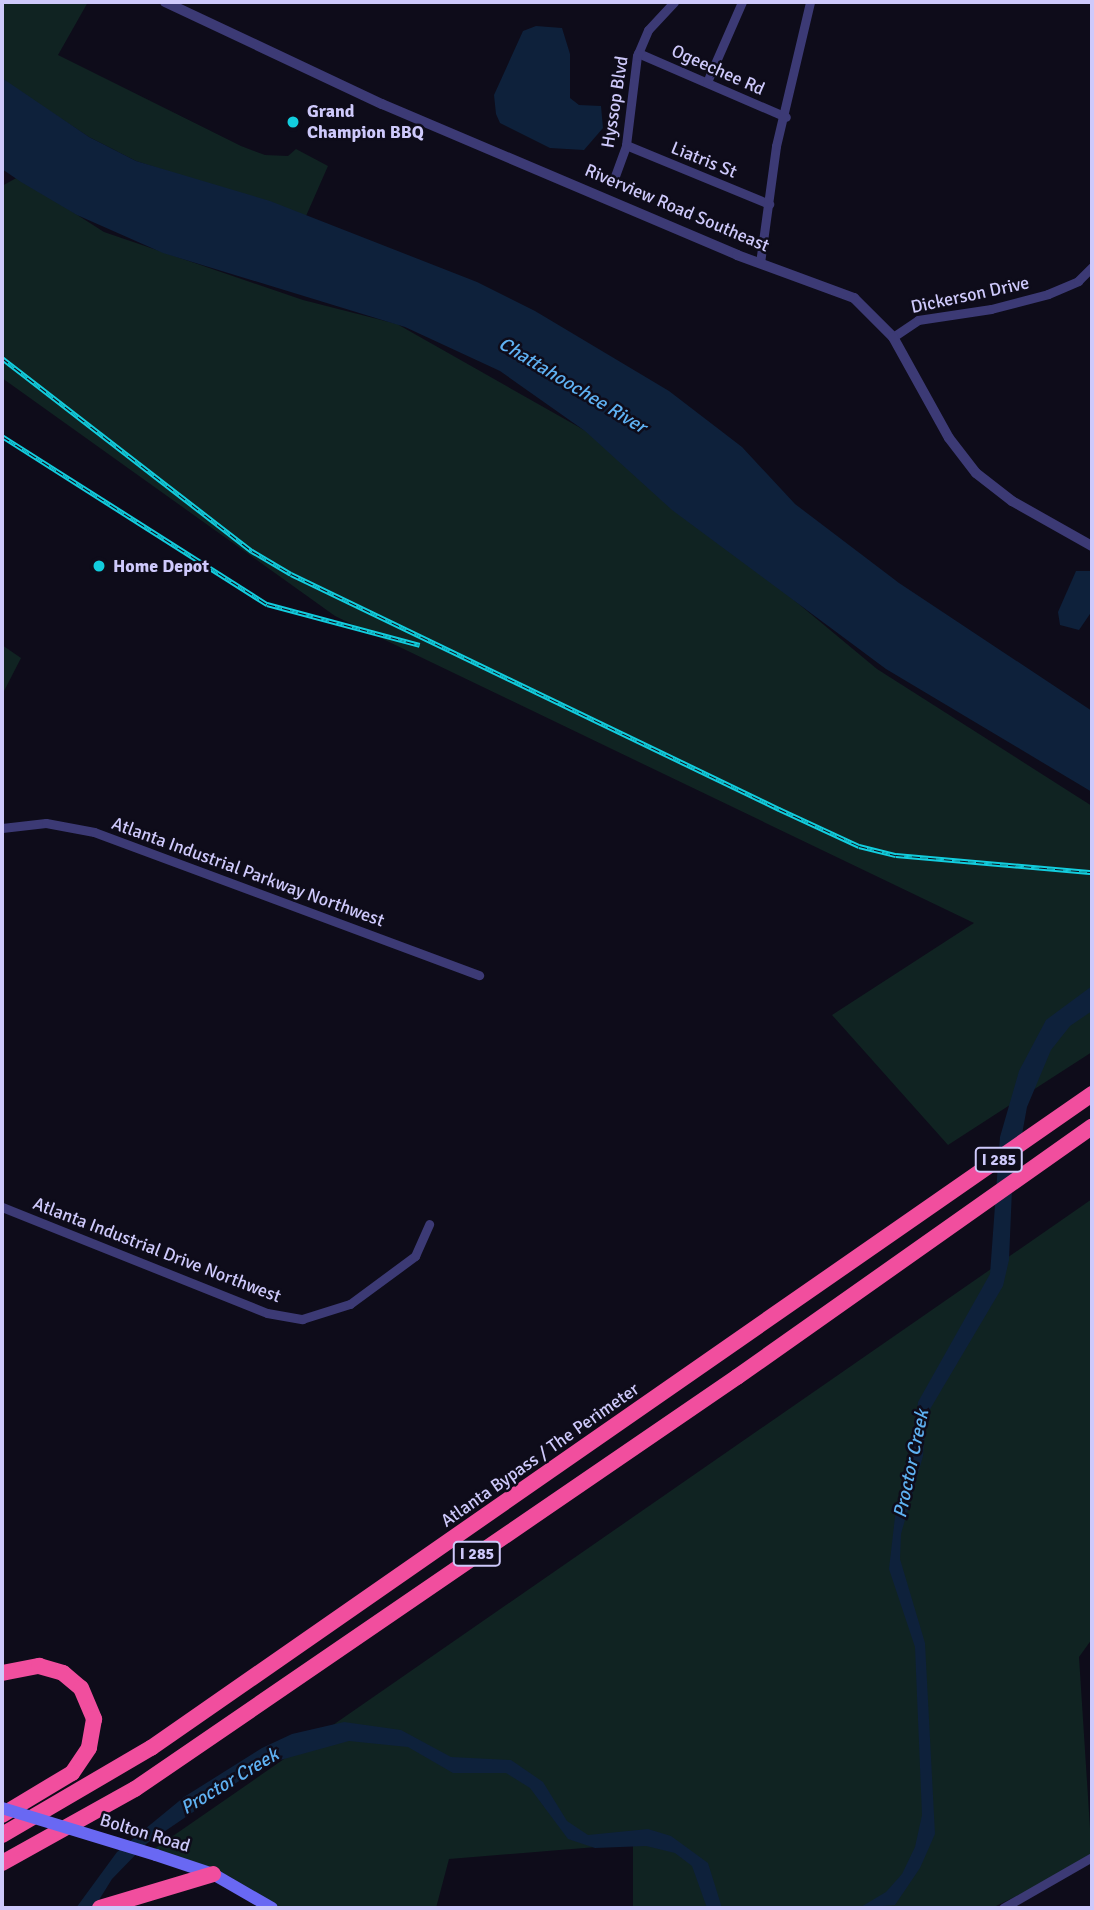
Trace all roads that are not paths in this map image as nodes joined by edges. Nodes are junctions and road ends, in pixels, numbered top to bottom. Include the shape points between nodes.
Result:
1 (165, 2) edge
2 (674, 2) edge
3 (742, 2) edge
4 (810, 2) edge
5 (638, 53) junction
6 (707, 82) junction
7 (786, 117) junction
8 (626, 145) junction
9 (615, 176) dead end
10 (769, 204) junction
11 (760, 263) junction
12 (1092, 267) edge
13 (893, 337) junction
14 (1092, 546) edge
15 (2, 828) edge
16 (479, 975) dead end
17 (1092, 1094) edge
18 (1092, 1126) edge
19 (2, 1207) edge
20 (429, 1224) dead end
21 (2, 1673) edge
22 (2, 1808) edge
23 (2, 1815) edge
24 (2, 1835) edge
25 (1092, 1857) edge
26 (2, 1863) edge
27 (213, 1874) junction
28 (100, 1908) edge
29 (272, 1908) edge
30 (1003, 1908) edge

1 - 11 street, Riverview Road Southeast via 382,104
2 - 5 street, Hyssop Blvd via 648,30
3 - 6 street
4 - 7 street
5 - 6 street, Ogeechee Rd
5 - 8 street, Hyssop Blvd
6 - 7 street, Ogeechee Rd
7 - 10 street via 776,146
8 - 9 street, Hyssop Blvd
8 - 10 street, Liatris St
10 - 11 street
11 - 13 street, Riverview Road Southeast via 854,298
12 - 13 street, Dickerson Drive via 1078,281 1048,294 991,309 918,320
13 - 14 street, Riverview Road Southeast via 949,438 976,473 1012,501
15 - 16 street, Atlanta Industrial Parkway Northwest via 46,823 94,832
17 - 24 highway, Atlanta Bypass / The Perimeter / I 285 via 139,1756
18 - 26 highway, I 285 via 737,1377 145,1783
19 - 20 street, Atlanta Industrial Drive Northwest via 267,1312 302,1319 349,1304 409,1261 425,1241
21 - 23 highway via 40,1667 63,1673 85,1693 94,1719 89,1748 72,1773
22 - 27 main road, Bolton Road, bridge
25 - 30 street
27 - 28 highway
27 - 29 main road, Bolton Road

